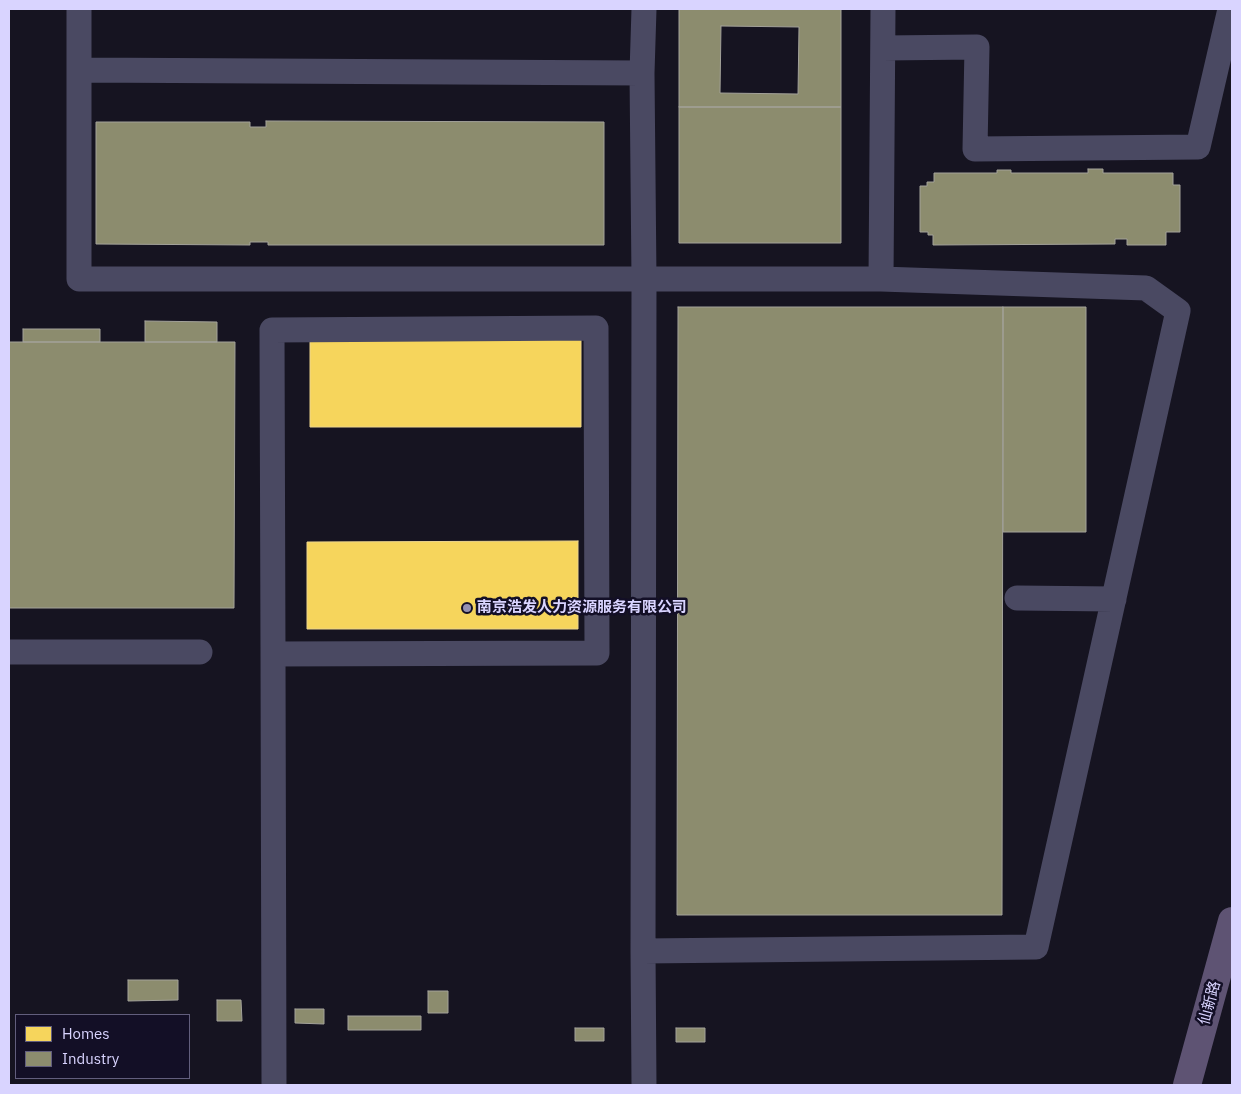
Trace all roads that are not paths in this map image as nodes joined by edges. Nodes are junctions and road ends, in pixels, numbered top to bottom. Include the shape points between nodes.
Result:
1 (79, 9) edge
2 (644, 9) edge
3 (883, 9) edge
4 (1230, 9) edge
5 (883, 48) junction
6 (79, 70) junction
7 (642, 73) junction
8 (644, 279) junction
9 (881, 279) junction
10 (1017, 598) dead end
11 (1114, 599) junction
12 (9, 652) edge
13 (200, 652) dead end
14 (273, 654) junction
15 (1232, 921) edge
16 (642, 951) junction
17 (1232, 978) edge
18 (274, 1085) edge
19 (644, 1085) edge
20 (1187, 1085) edge
21 (1203, 1085) edge

1 - 6 lane
2 - 7 lane
3 - 5 lane
4 - 5 lane via 1198,147 975,149 977,47
5 - 9 lane
6 - 7 lane
6 - 8 lane via 79,279
7 - 8 lane
8 - 9 lane
8 - 16 lane
9 - 11 lane via 1146,288 1178,311
10 - 11 lane
11 - 16 lane via 1036,947
12 - 13 lane
14 - 14 lane via 272,330 596,328 597,653
14 - 18 lane
15 - 20 main road, 仙新路
16 - 19 lane
17 - 21 main road

